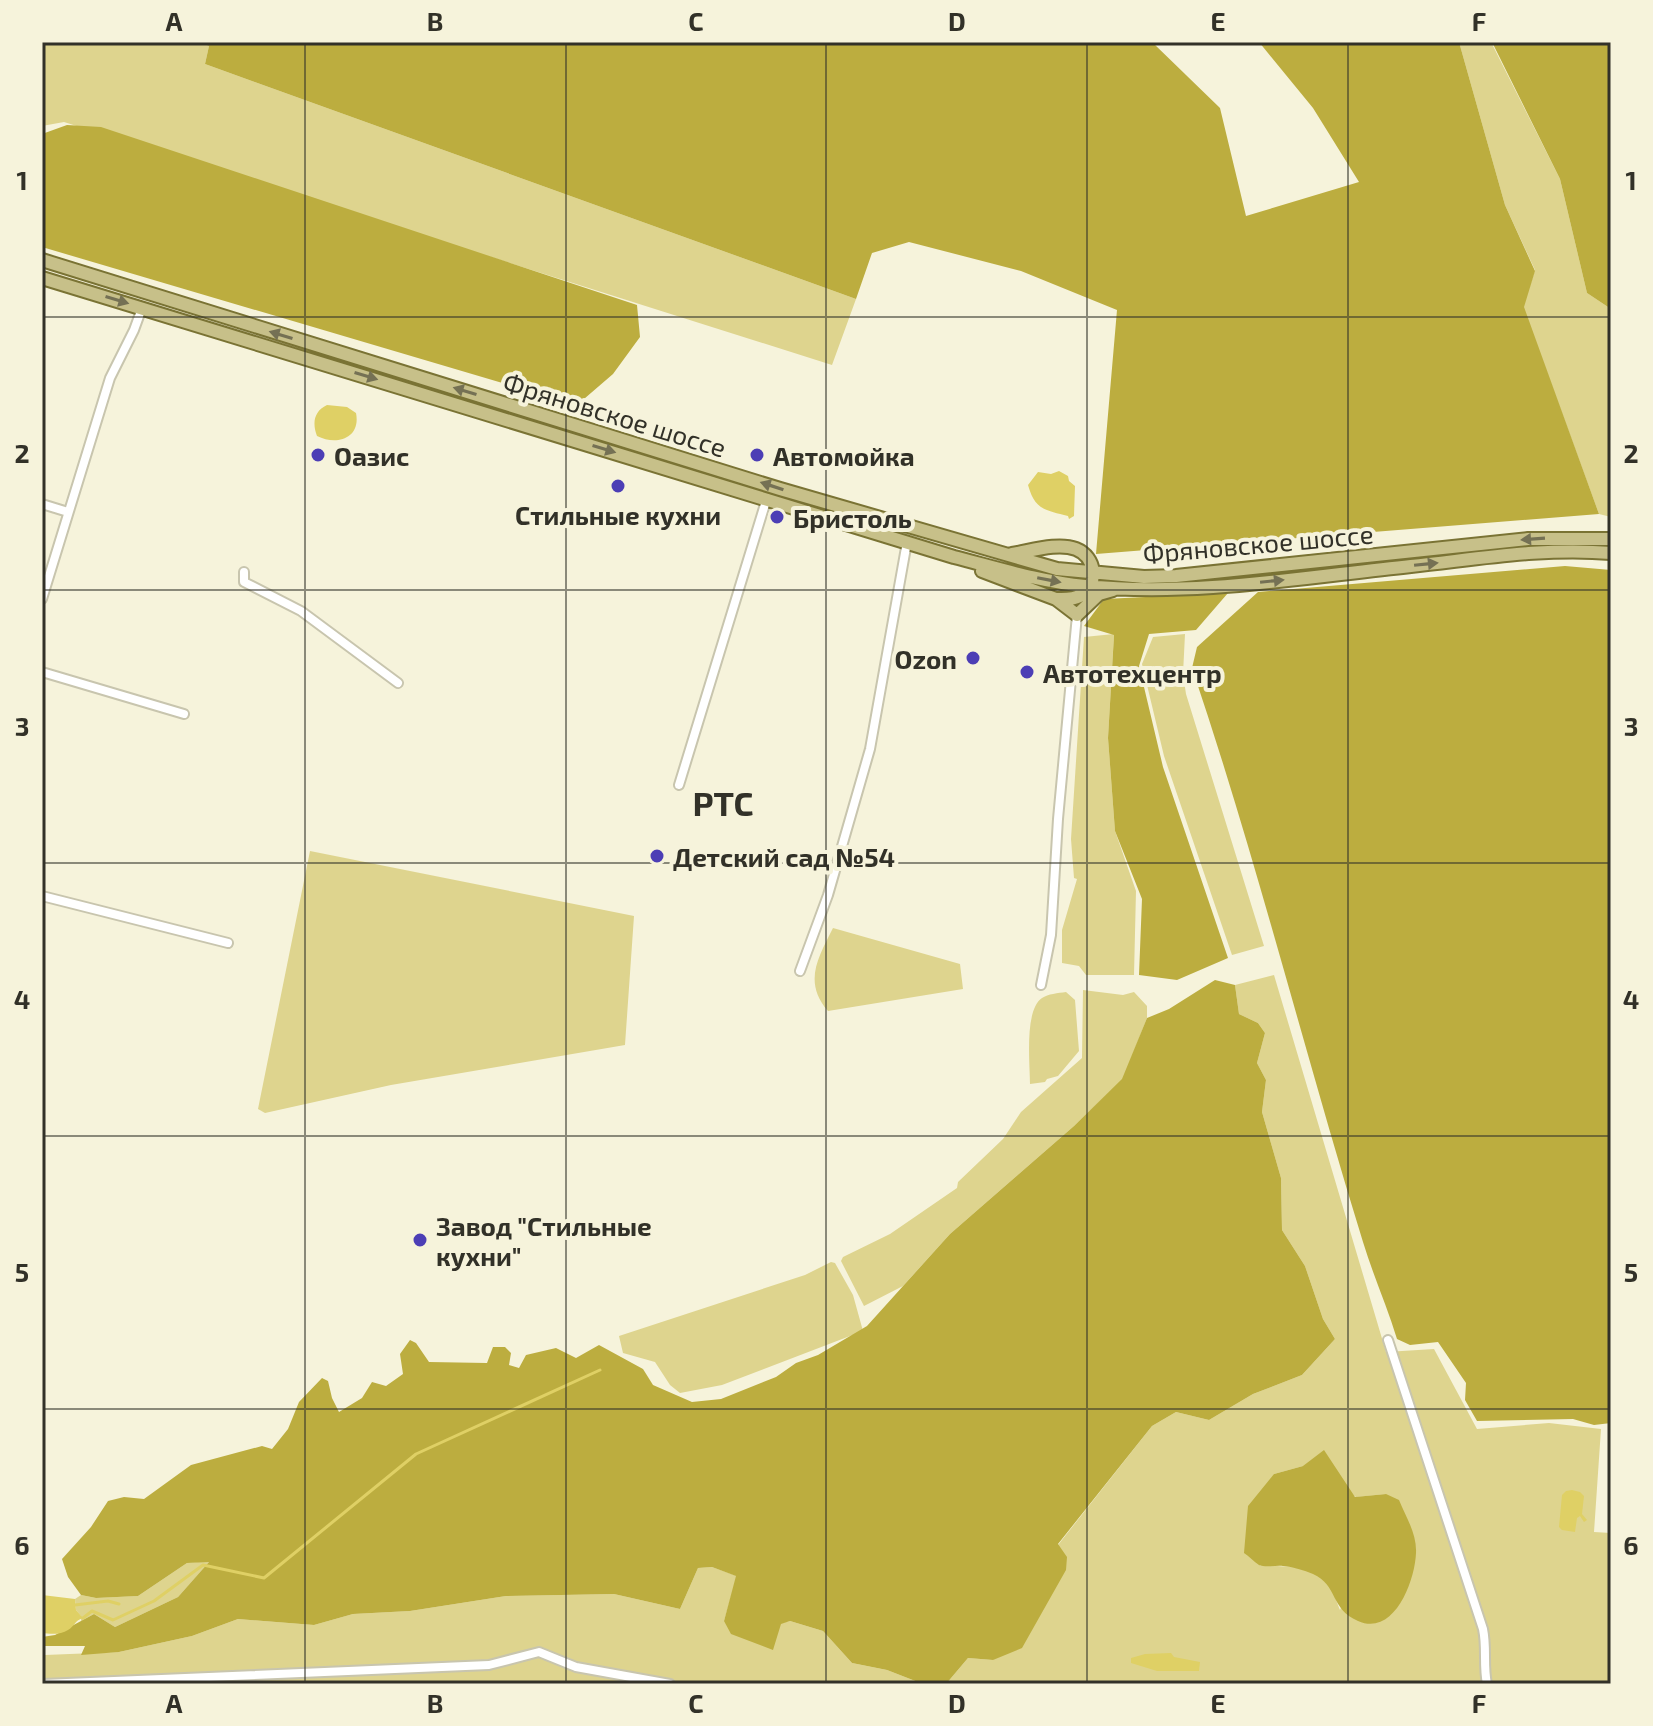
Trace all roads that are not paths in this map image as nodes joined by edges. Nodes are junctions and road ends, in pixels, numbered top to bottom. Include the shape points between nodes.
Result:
1 (42, 260) edge
2 (42, 278) edge
3 (142, 308) junction
4 (766, 501) junction
5 (42, 504) edge
6 (68, 512) junction
7 (1611, 539) edge
8 (907, 542) junction
9 (1611, 553) edge
10 (1007, 555) junction
11 (954, 557) junction
12 (244, 572) dead end
13 (1094, 573) junction
14 (1090, 587) junction
15 (1121, 588) junction
16 (42, 599) edge
17 (1056, 599) junction
18 (1077, 615) junction
19 (42, 672) edge
20 (398, 683) dead end
21 (184, 714) dead end
22 (679, 785) dead end
23 (42, 896) edge
24 (228, 943) dead end
25 (800, 971) dead end
26 (1041, 985) dead end
27 (1388, 1340) dead end
28 (43, 1684) edge
29 (670, 1684) edge
30 (1487, 1684) edge

10 -> 1 main road, Фряновское шоссе
2 -> 3 main road, Фряновское шоссе
3 -> 4 main road, Фряновское шоссе
3 - 6 street via 110,378
4 - 8 main road, Фряновское шоссе
4 - 22 street
5 - 6 street
6 - 16 street
7 -> 13 main road, Фряновское шоссе via 1528,539 1176,576
8 - 11 main road, Фряновское шоссе
8 - 25 street via 870,749
15 -> 9 main road, Фряновское шоссе via 1241,584 1528,552
10 - 13 main road, Фряновское шоссе
10 - 13 main road via 1055,547 1079,550
11 -> 14 main road, Фряновское шоссе
11 - 17 main road
12 - 20 street via 244,582 301,611
13 - 14 main road
14 - 15 main road, Фряновское шоссе
14 - 17 main road via 1083,595
14 - 18 main road
15 - 18 main road via 1099,594
17 - 18 main road
18 - 26 street via 1051,935
19 - 21 street
23 - 24 street
27 - 30 street via 1483,1629
28 - 29 street via 489,1665 539,1652 576,1667

